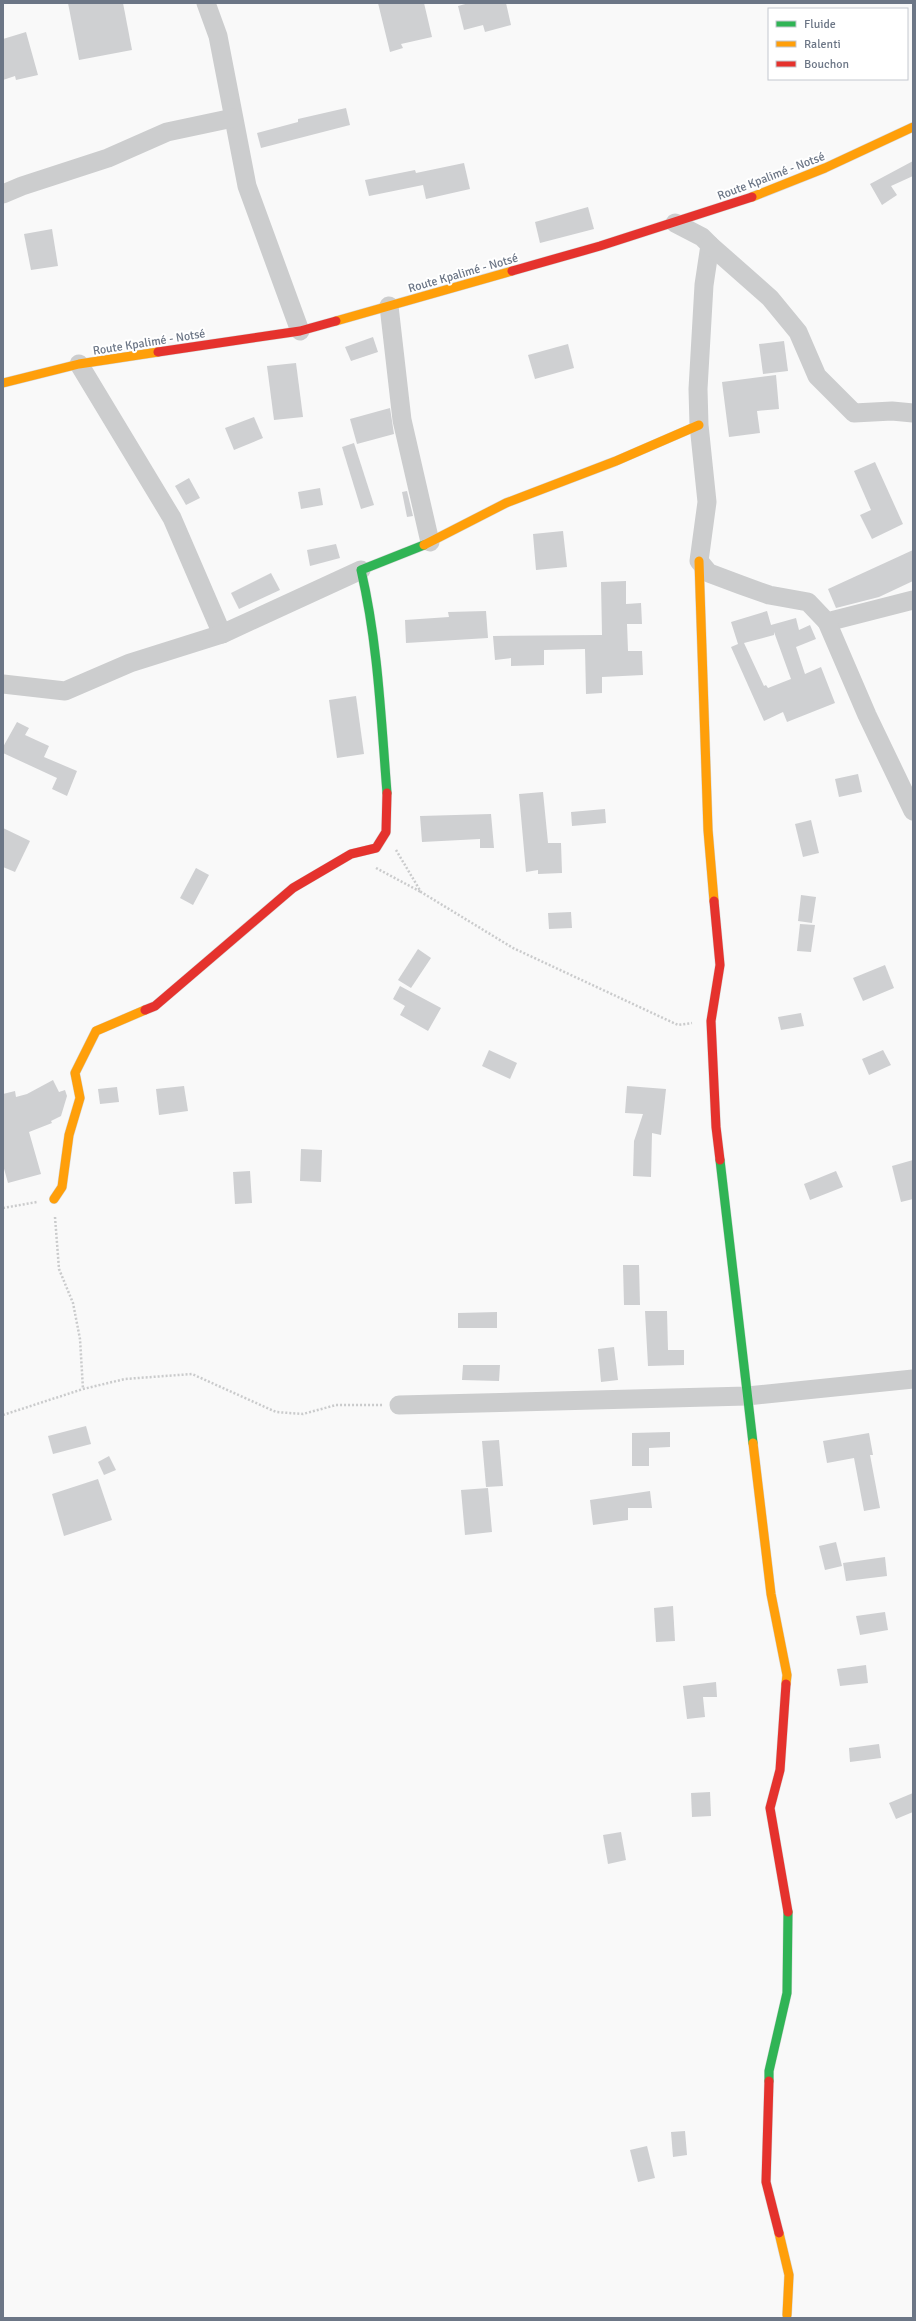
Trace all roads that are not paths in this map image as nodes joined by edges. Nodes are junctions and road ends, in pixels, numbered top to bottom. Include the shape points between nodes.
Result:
1 (206, 3) edge
2 (234, 118) junction
3 (913, 127) edge
4 (3, 194) edge
5 (675, 223) junction
6 (710, 245) junction
7 (389, 306) junction
8 (300, 331) junction
9 (79, 364) junction
10 (3, 383) edge
11 (913, 413) edge
12 (699, 425) junction
13 (430, 542) junction
14 (699, 561) junction
15 (361, 570) junction
16 (913, 600) edge
17 (827, 622) junction
18 (222, 634) junction
19 (3, 684) edge
20 (913, 811) edge
21 (54, 1199) road end
22 (913, 1379) edge
23 (747, 1396) junction
24 (399, 1405) road end
25 (788, 2315) dead end

1 - 2 street via 218,36
2 - 4 street via 167,132 108,158
2 - 8 street via 247,186
3 - 5 street, Route Kpalimé - Notsé via 825,168 745,200
5 - 6 street via 702,237
5 - 7 street, Route Kpalimé - Notsé
6 - 11 street via 770,298 798,332 817,376 854,413
6 - 12 street via 704,292 698,389
7 - 8 street, Route Kpalimé - Notsé
7 - 13 street via 402,420
8 - 9 street, Route Kpalimé - Notsé
9 - 10 street, Route Kpalimé - Notsé
9 - 18 street via 172,518
12 - 13 street via 616,461 506,503
12 - 14 street via 707,502
13 - 15 street
14 - 17 street via 709,572 741,586 769,595 808,602
14 - 23 street via 708,830 720,965 711,1021 716,1127
15 - 18 street
15 - 21 street via 368,601 377,670 388,807 386,832 376,848 350,854 292,888 155,1006 96,1031 75,1073 80,1098 69,1135 62,1187
16 - 17 street
17 - 20 street via 867,715
18 - 19 street via 130,663 65,691
22 - 23 street
23 - 24 street
23 - 25 street via 771,1594 787,1675 780,1770 770,1808 788,1906 788,1993 770,2071 766,2182 789,2275

